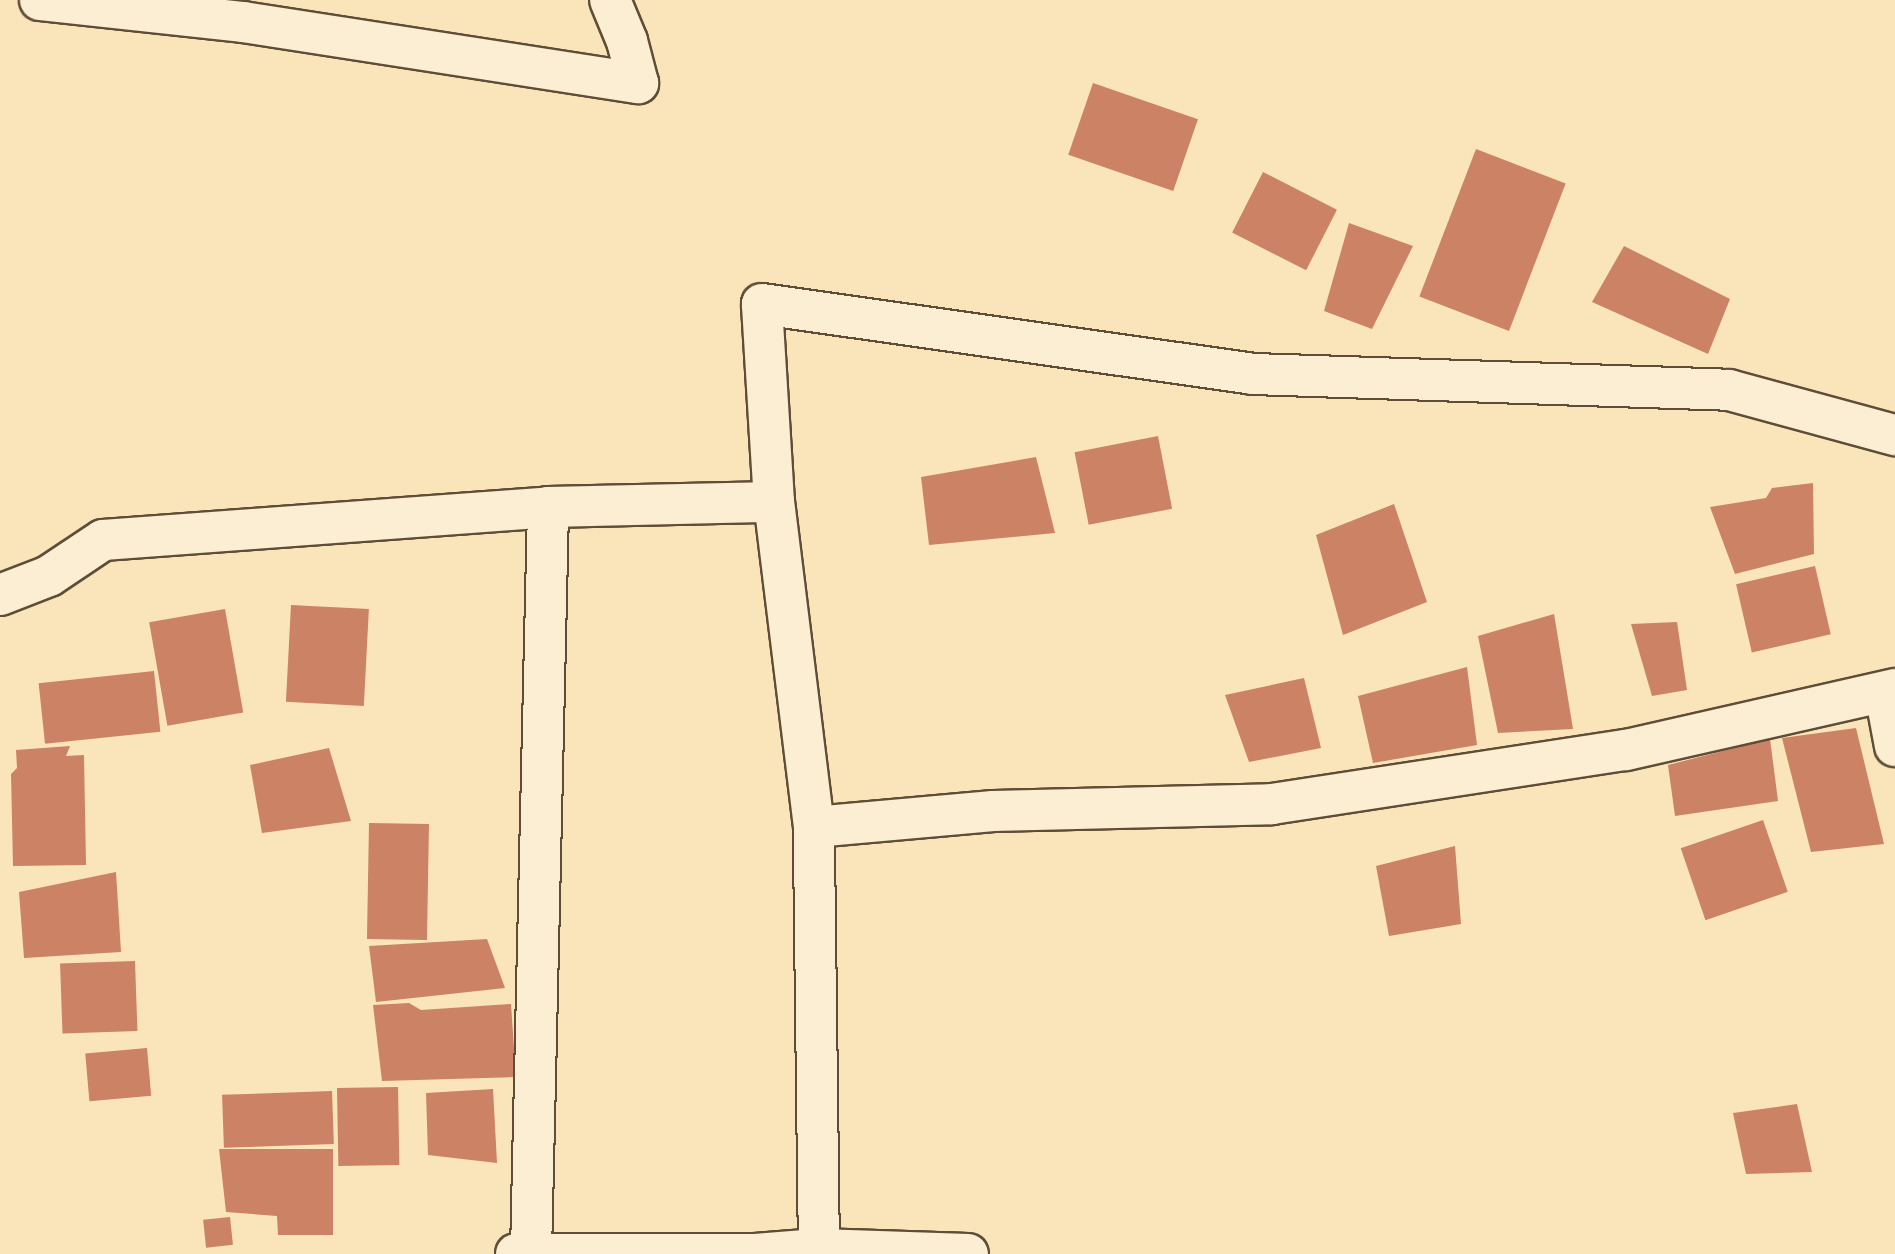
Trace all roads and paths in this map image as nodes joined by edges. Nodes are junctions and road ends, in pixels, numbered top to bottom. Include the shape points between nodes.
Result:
1 (40, 0) edge
2 (610, 0) edge
3 (1895, 435) edge
4 (774, 502) junction
5 (548, 507) junction
6 (0, 595) edge
7 (1890, 691) edge
8 (1895, 746) edge
9 (814, 827) junction
10 (818, 1251) edge
11 (524, 1253) edge
12 (968, 1254) edge

1 - 2 street via 243,22 638,83
3 - 4 street via 1729,390 1253,374 762,304
4 - 5 street
4 - 9 street
5 - 6 street via 103,540 49,576
5 - 11 street
7 - 8 street
7 - 9 street via 1626,750 1272,804 993,811
9 - 10 street
10 - 11 street
10 - 12 street

